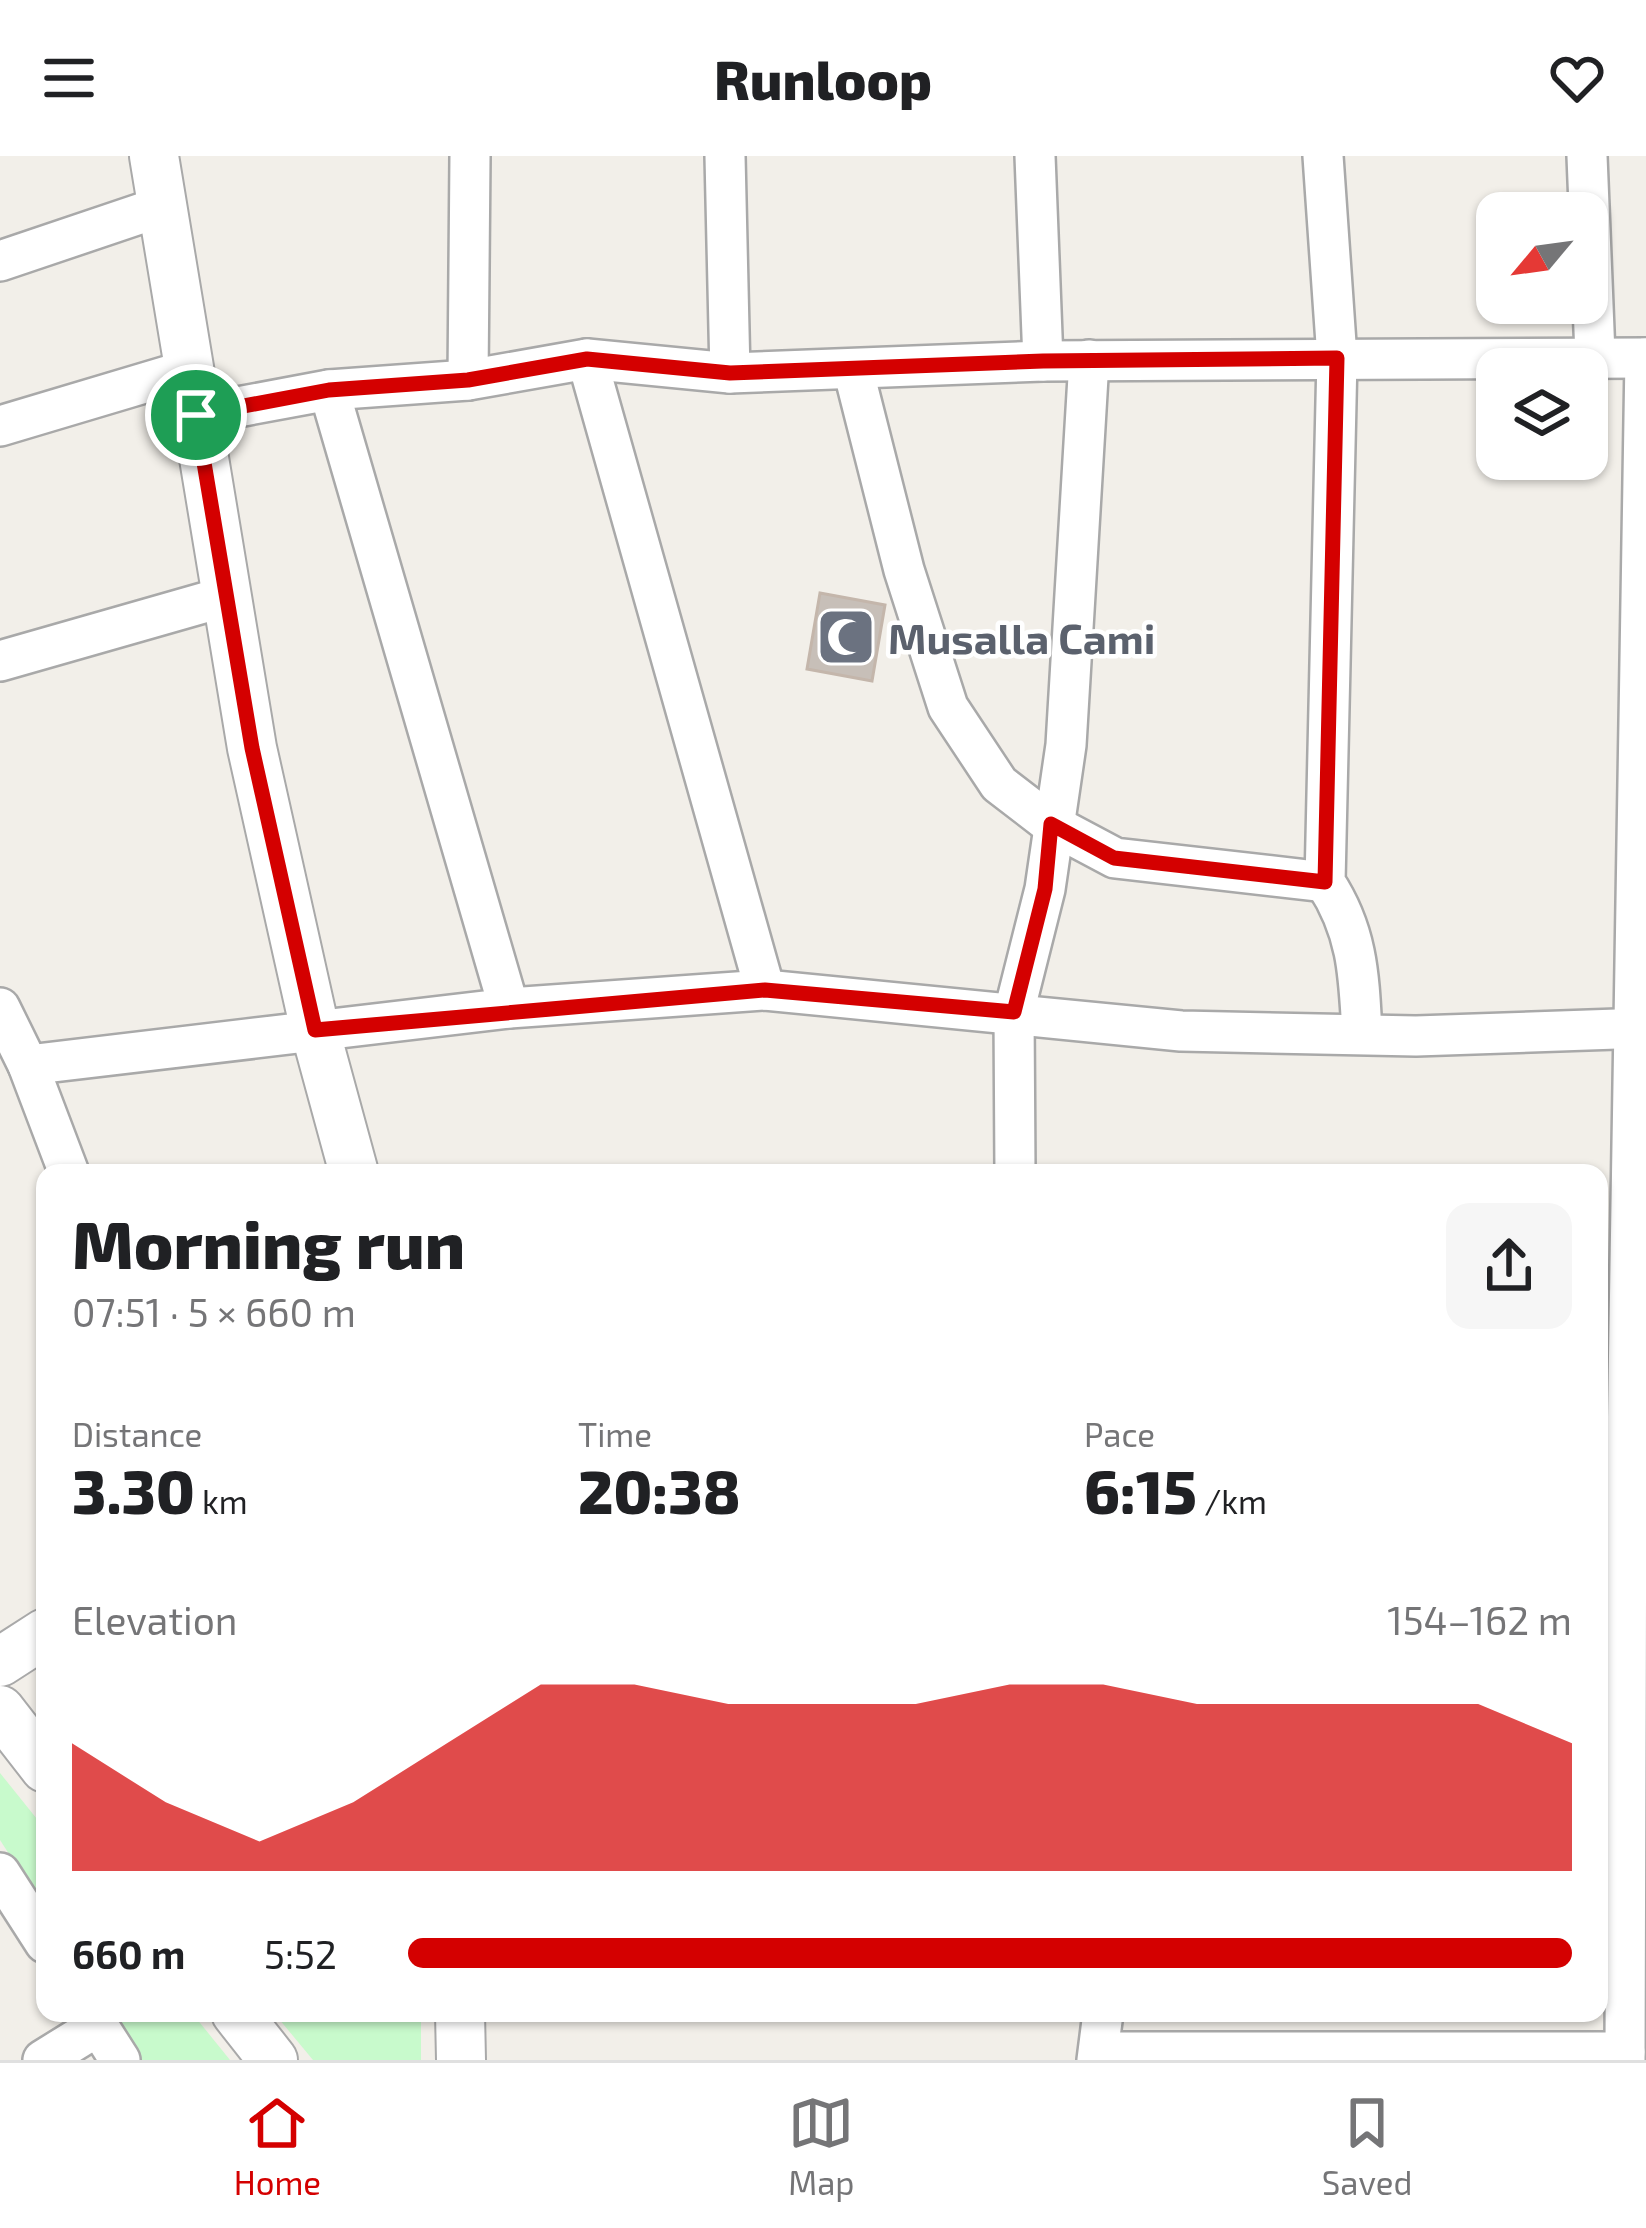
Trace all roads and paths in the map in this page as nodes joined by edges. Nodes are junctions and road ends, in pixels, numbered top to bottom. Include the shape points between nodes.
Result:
1 (154, 156) edge
2 (470, 156) edge
3 (724, 156) edge
4 (1035, 156) edge
5 (1323, 156) edge
6 (1587, 156) edge
7 (164, 206) junction
8 (0, 261) edge
9 (1595, 348) edge
10 (1476, 356) edge
11 (1608, 356) edge
12 (1337, 358) junction
13 (1646, 358) edge
14 (587, 359) junction
15 (1089, 360) junction
16 (1043, 361) junction
17 (853, 369) junction
18 (730, 373) junction
19 (468, 380) junction
20 (329, 390) junction
21 (193, 392) junction
22 (0, 426) edge
23 (224, 597) junction
24 (0, 661) edge
25 (1051, 824) junction
26 (1325, 882) junction
27 (765, 990) junction
28 (509, 1009) junction
29 (1014, 1012) junction
30 (4, 1023) edge
31 (1640, 1027) edge
32 (315, 1030) junction
33 (1362, 1034) junction
34 (28, 1065) junction
35 (66, 1164) edge
36 (352, 1164) edge
37 (1015, 1164) edge
38 (1624, 1447) edge
39 (36, 1639) edge
40 (0, 1662) edge
41 (0, 1710) edge
42 (36, 1756) edge
43 (1612, 1760) edge
44 (0, 1873) edge
45 (36, 1929) edge
46 (91, 2022) edge
47 (95, 2022) edge
48 (243, 2022) edge
49 (460, 2022) edge
50 (1100, 2042) edge
51 (1468, 2056) edge
52 (1625, 2056) edge
53 (43, 2060) edge
54 (120, 2060) edge
55 (273, 2060) edge
56 (461, 2060) edge

1 - 7 street
2 - 19 street
3 - 18 street
4 - 16 street
5 - 12 street
6 - 9 street
7 - 8 street
7 - 21 street
10 - 12 street
11 - 13 street
12 - 15 street
12 - 26 street
13 - 31 street
14 - 18 street
14 - 19 street
14 - 27 street
15 - 16 street
15 - 25 street via 1066,745
16 - 17 street
17 - 18 street
17 - 25 street via 948,706 999,784
19 - 20 street
20 - 21 street
20 - 28 street
21 - 22 street
21 - 23 street
23 - 24 street
23 - 32 street
25 - 26 street via 1114,858
25 - 29 street via 1045,889
26 - 33 street via 1347,914 1358,953
27 - 28 street
27 - 29 street
28 - 32 street
29 - 33 street via 1181,1031
29 - 37 street
30 - 34 street
31 - 33 street
31 - 38 street
32 - 34 street
32 - 36 street
34 - 35 street
38 - 43 street
39 - 40 street
41 - 42 street
43 - 52 street
44 - 45 street
46 - 53 street
47 - 54 street
48 - 55 street
49 - 56 street
50 - 51 street
51 - 52 street

